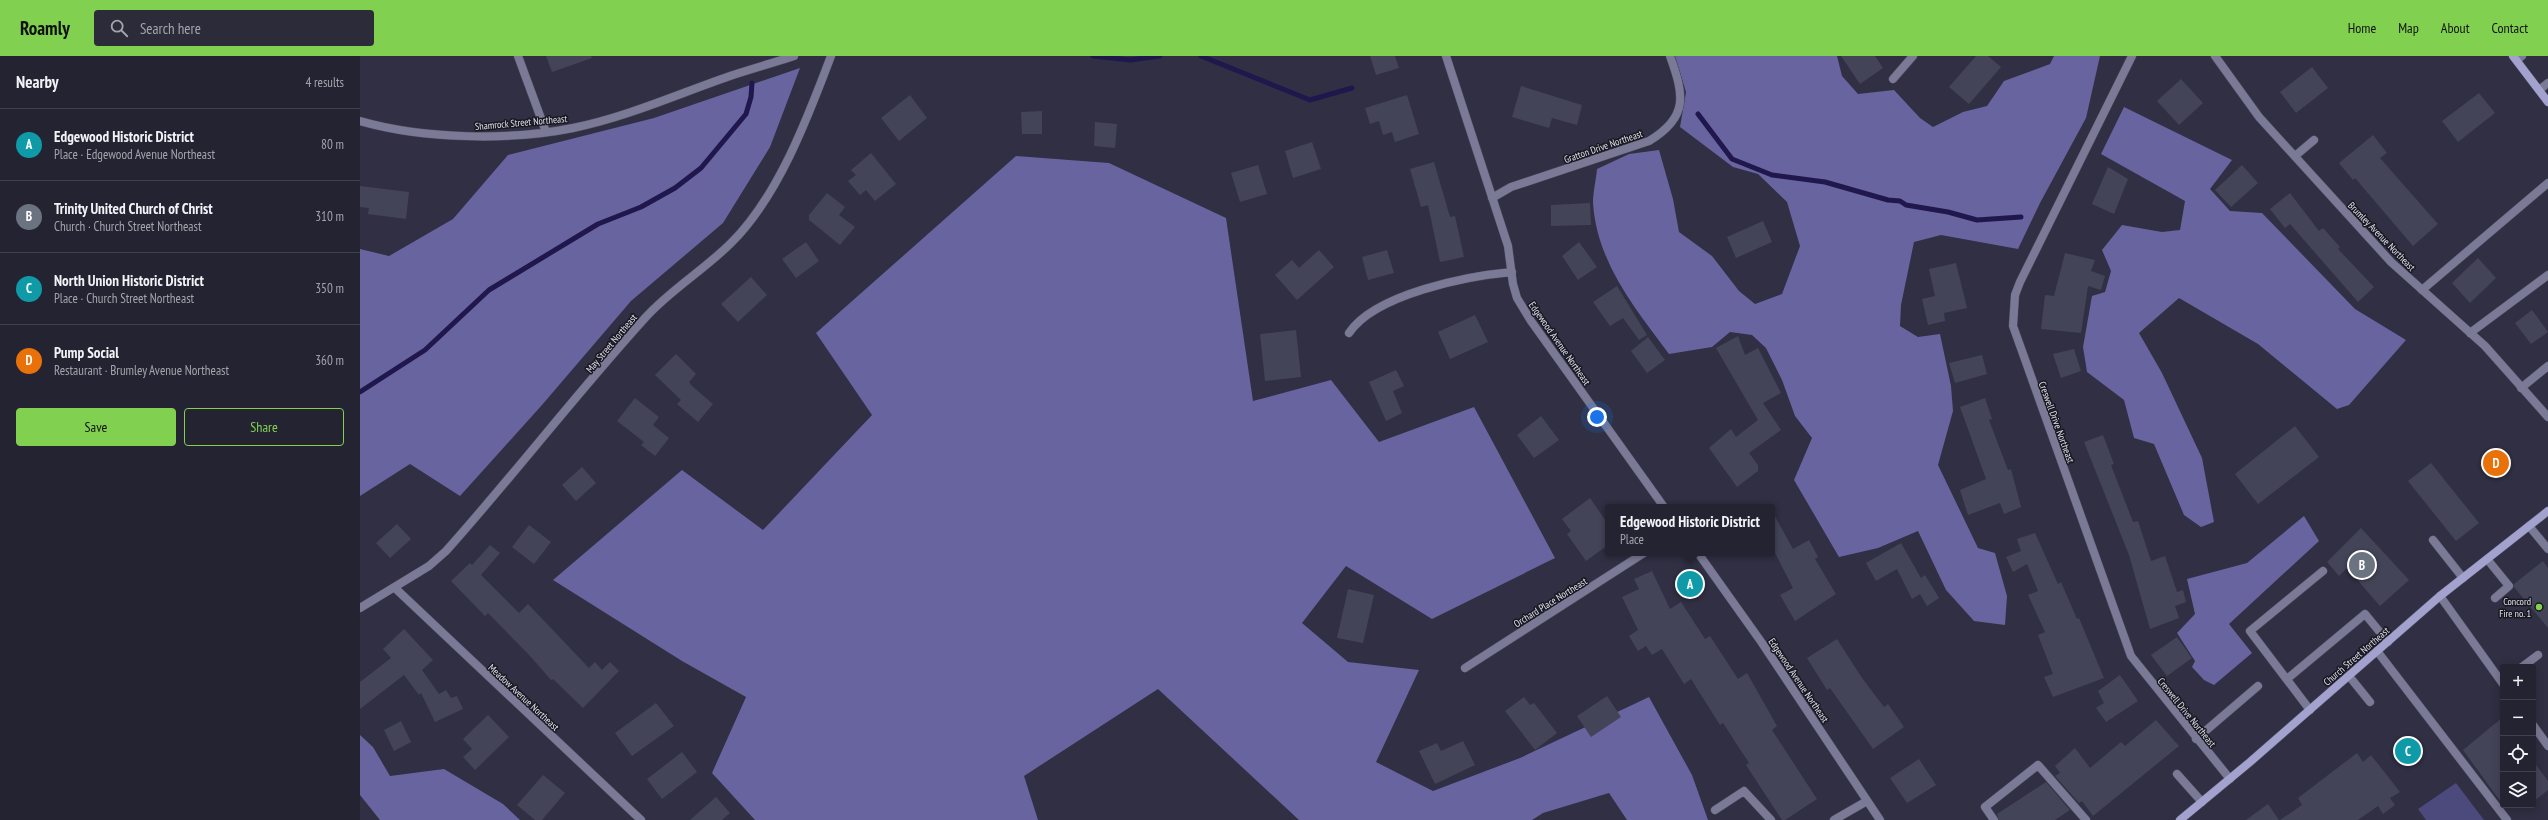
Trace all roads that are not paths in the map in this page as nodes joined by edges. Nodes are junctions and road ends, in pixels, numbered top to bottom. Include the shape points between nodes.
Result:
1 (518, 56) edge
2 (794, 56) edge
3 (831, 56) edge
4 (1446, 56) edge
5 (1670, 56) edge
6 (1913, 56) edge
7 (2132, 56) edge
8 (2215, 56) edge
9 (2518, 57) edge
10 (1893, 78) dead end
11 (2548, 83) edge
12 (2539, 90) junction
13 (2548, 102) edge
14 (360, 120) edge
15 (546, 132) junction
16 (2314, 140) dead end
17 (2295, 156) junction
18 (2548, 183) edge
19 (1492, 198) junction
20 (1512, 272) junction
21 (2548, 274) edge
22 (2422, 290) junction
23 (1349, 333) dead end
24 (2470, 333) junction
25 (2548, 366) edge
26 (2521, 388) junction
27 (2548, 417) edge
28 (1662, 504) edge
29 (2548, 511) edge
30 (2529, 526) junction
31 (2433, 540) dead end
32 (2548, 549) edge
33 (1639, 556) edge
34 (1700, 556) edge
35 (2487, 559) junction
36 (2323, 571) dead end
37 (2463, 578) junction
38 (394, 588) junction
39 (2440, 596) junction
40 (2495, 598) dead end
41 (360, 608) edge
42 (2388, 642) junction
43 (2377, 651) junction
44 (2538, 654) dead end
45 (2526, 664) edge
46 (1465, 668) dead end
47 (2349, 676) junction
48 (2287, 679) junction
49 (2500, 679) edge
50 (2258, 686) dead end
51 (2370, 702) dead end
52 (2310, 710) junction
53 (2536, 729) edge
54 (2196, 739) junction
55 (2548, 746) edge
56 (2177, 774) dead end
57 (2230, 779) junction
58 (1867, 801) junction
59 (2202, 802) junction
60 (1714, 810) dead end
61 (641, 820) edge
62 (1771, 820) edge
63 (1834, 820) edge
64 (1880, 820) edge
65 (1994, 820) edge
66 (2086, 820) edge
67 (2180, 820) edge
68 (2507, 820) edge

1 - 15 street
2 - 15 street, Shamrock Street Northeast via 625,115
3 - 38 street, May Street Northeast via 814,102 772,190 757,213 731,243 646,317 446,551 429,566
4 - 19 street, Edgewood Avenue Northeast
5 - 19 street, Gratton Drive Northeast via 1681,92 1675,119 1667,130 1649,141 1511,187
6 - 10 street
7 - 54 street, Creswell Drive Northeast via 2020,282 2015,295 2013,326 2131,656
8 - 17 street, Brumley Avenue Northeast via 2259,117
9 - 12 main road
11 - 12 street
12 - 13 main road
14 - 15 street, Shamrock Street Northeast via 432,134 465,137
16 - 17 street
17 - 22 street, Brumley Avenue Northeast via 2392,262
18 - 22 street
19 - 20 street, Edgewood Avenue Northeast via 1508,246
20 - 23 street via 1455,280 1398,299 1367,313
20 - 28 street, Edgewood Avenue Northeast via 1518,298 1531,321
21 - 24 street
22 - 24 street, Brumley Avenue Northeast
24 - 26 street, Brumley Avenue Northeast via 2485,346
25 - 26 street
26 - 27 street, Brumley Avenue Northeast
29 - 30 main road, Church Street Northeast
30 - 32 street
30 - 35 main road, Church Street Northeast
31 - 37 street
33 - 46 street, Orchard Place Northeast
34 - 58 street, Edgewood Avenue Northeast via 1762,643
35 - 37 main road, Church Street Northeast
35 - 40 street via 2509,586
36 - 48 street via 2250,631
37 - 39 main road, Church Street Northeast
38 - 41 street, May Street Northeast
38 - 61 street, Meadow Avenue Northeast
39 - 42 main road, Church Street Northeast
39 - 49 street
42 - 43 main road, Church Street Northeast
42 - 48 street via 2365,614
43 - 47 main road, Church Street Northeast
43 - 68 street
44 - 45 street
47 - 51 street
47 - 52 main road, Church Street Northeast
48 - 52 street
50 - 54 street
52 - 57 main road, Church Street Northeast
53 - 55 street
54 - 57 street, Creswell Drive Northeast
56 - 59 street
57 - 59 main road, Church Street Northeast
58 - 63 street
58 - 64 street, Edgewood Avenue Northeast
59 - 67 main road, Church Street Northeast
60 - 62 street via 1744,791
65 - 66 street via 1985,807 2038,765

